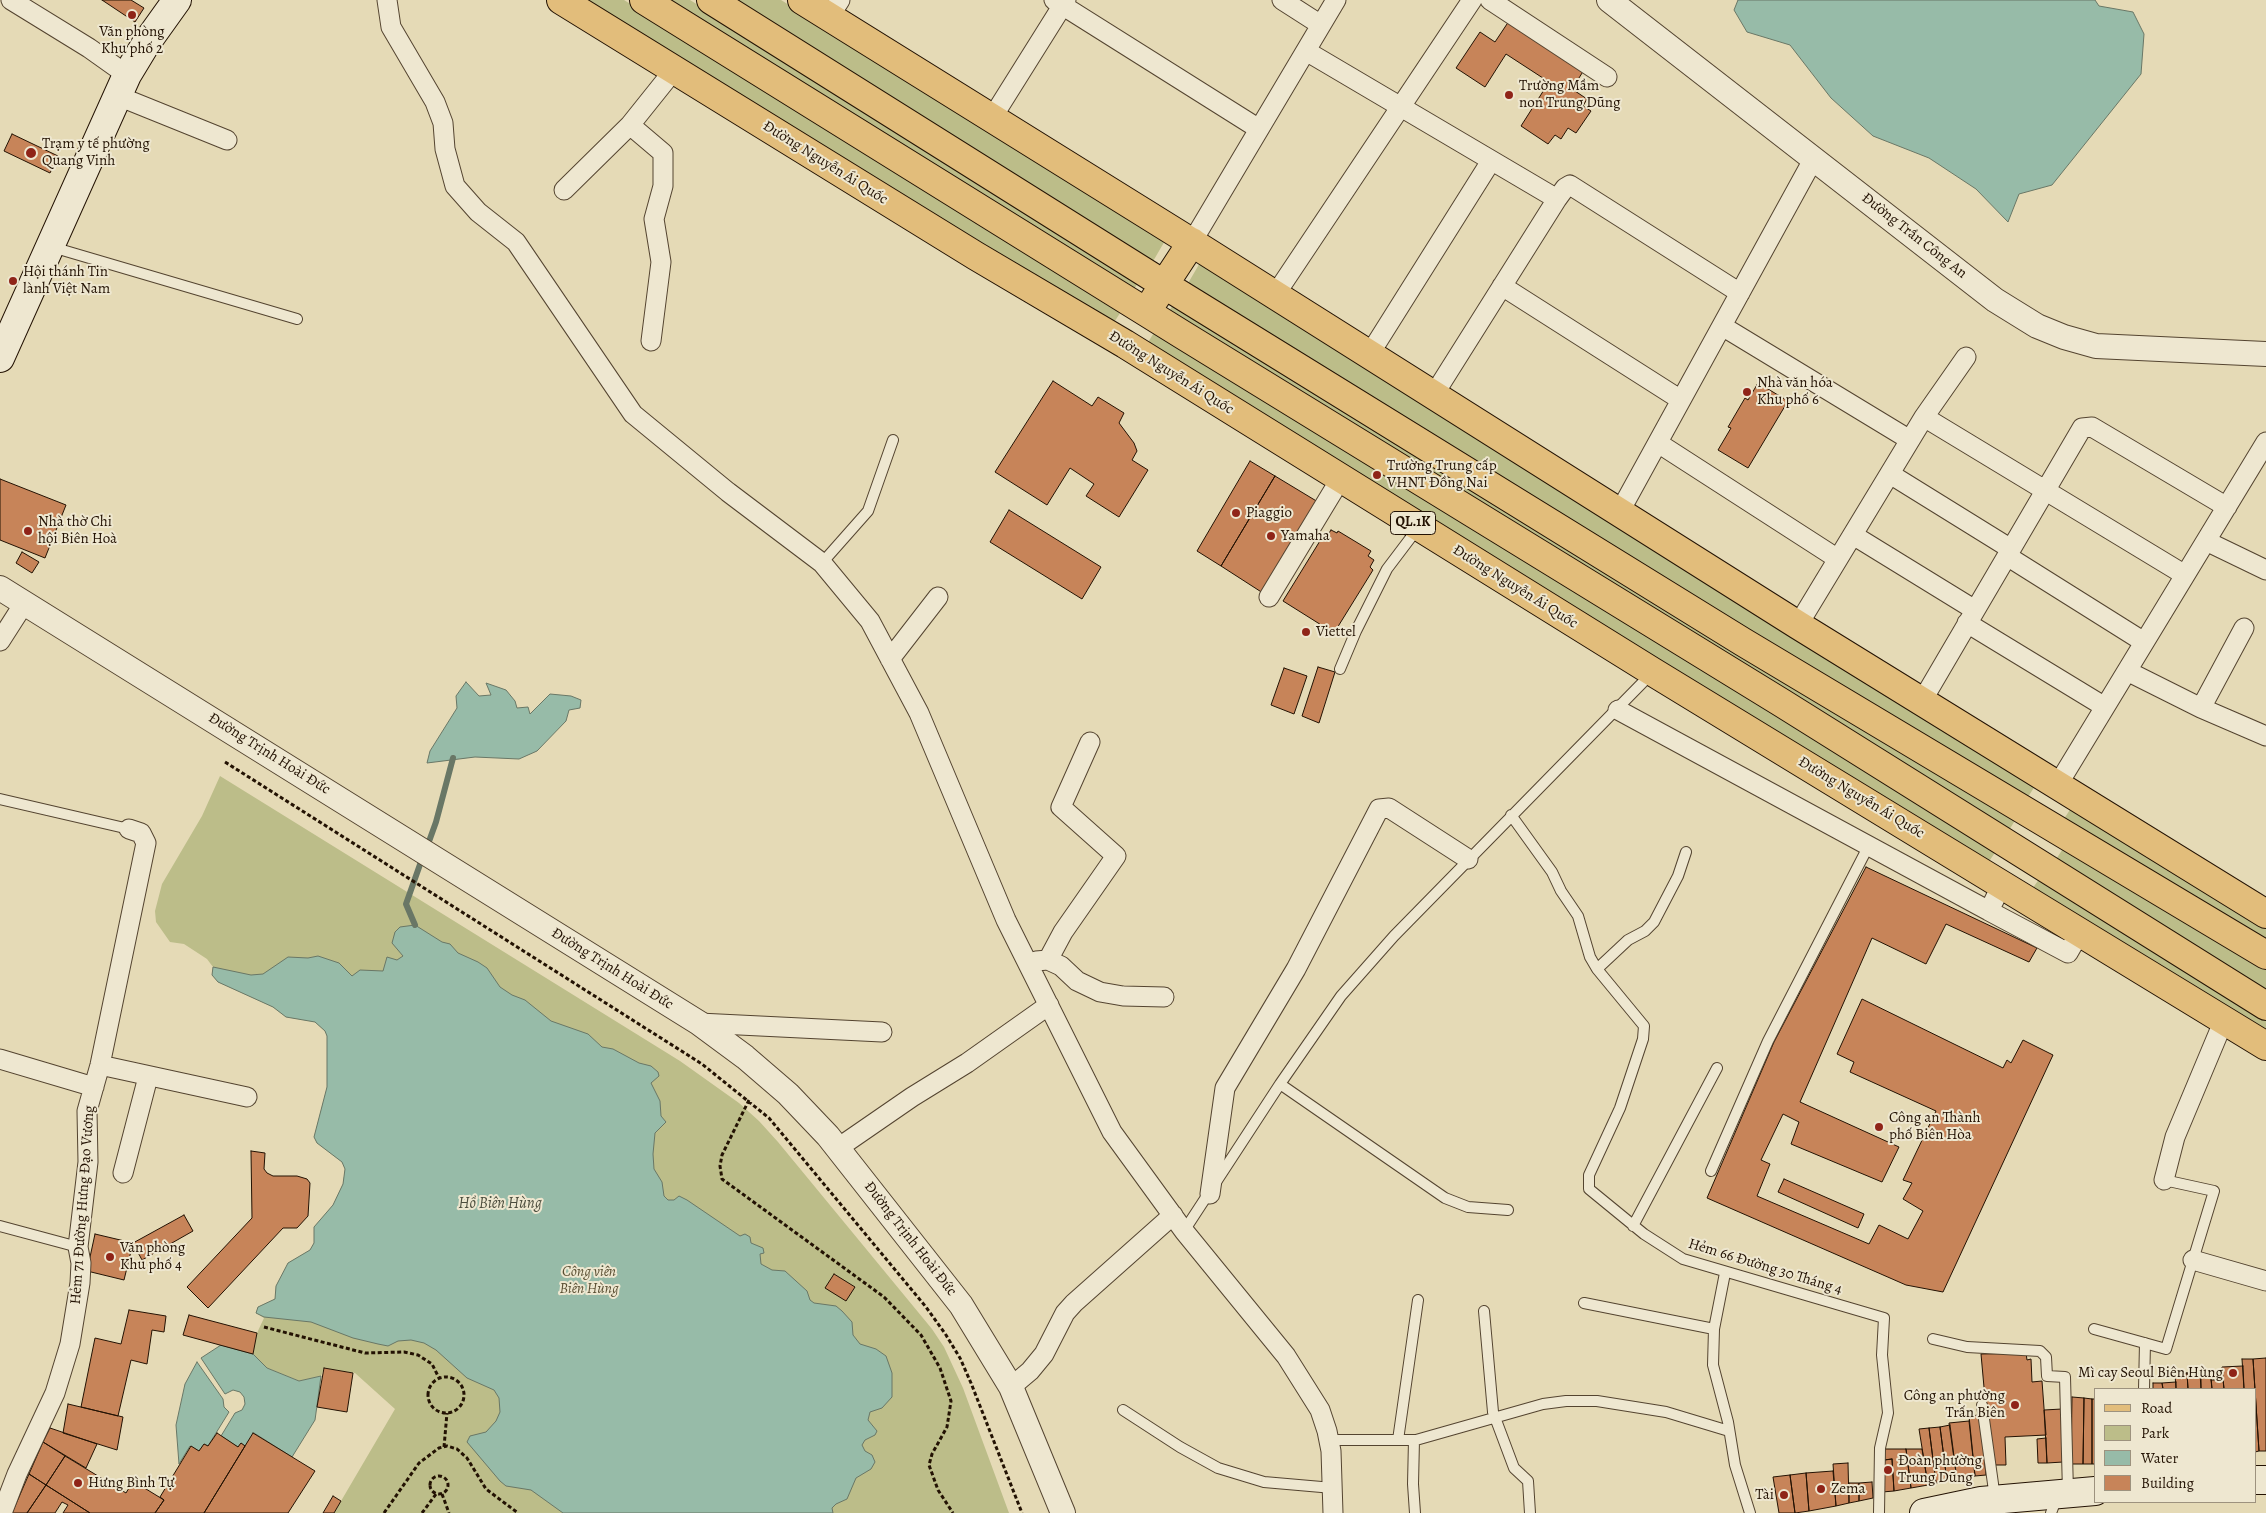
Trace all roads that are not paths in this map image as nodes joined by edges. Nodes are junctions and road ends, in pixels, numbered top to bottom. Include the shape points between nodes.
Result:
1 (11, 0) edge
2 (177, 0) edge
3 (388, 0) edge
4 (561, 0) edge
5 (644, 0) edge
6 (711, 0) edge
7 (802, 0) edge
8 (1282, 0) edge
9 (1336, 0) edge
10 (1472, 0) edge
11 (1490, 0) edge
12 (1609, 0) edge
13 (1061, 2) edge
14 (834, 8) edge
15 (1322, 25) junction
16 (1306, 51) junction
17 (674, 70) junction
18 (1607, 77) dead end
19 (123, 86) junction
20 (1400, 107) junction
21 (992, 118) junction
22 (630, 125) junction
23 (1259, 129) junction
24 (227, 140) dead end
25 (1814, 158) junction
26 (1491, 160) junction
27 (564, 190) dead end
28 (1557, 200) junction
29 (1192, 242) junction
30 (52, 247) junction
31 (1164, 284) junction
32 (1502, 286) junction
33 (1740, 293) junction
34 (1275, 295) junction
35 (1146, 312) junction
36 (296, 319) dead end
37 (1722, 326) junction
38 (651, 341) dead end
39 (1125, 344) junction
40 (1369, 354) junction
41 (2266, 354) edge
42 (1966, 357) dead end
43 (0, 358) edge
44 (1433, 396) junction
45 (1681, 400) junction
46 (1924, 417) junction
47 (893, 440) dead end
48 (1910, 440) junction
49 (2266, 442) edge
50 (1658, 443) junction
51 (1890, 474) junction
52 (1341, 478) junction
53 (2045, 491) junction
54 (2226, 507) junction
55 (1619, 513) junction
56 (1419, 527) junction
57 (1853, 535) junction
58 (2206, 541) junction
59 (2009, 552) junction
60 (1838, 559) junction
61 (822, 563) junction
62 (2266, 570) edge
63 (2185, 575) junction
64 (0, 588) edge
65 (1269, 596) dead end
66 (938, 597) dead end
67 (25, 602) junction
68 (1971, 617) junction
69 (1798, 626) junction
70 (2244, 628) dead end
71 (0, 642) edge
72 (2144, 642) junction
73 (890, 659) junction
74 (1340, 669) dead end
75 (2127, 670) junction
76 (1653, 672) junction
77 (1922, 701) junction
78 (2105, 707) junction
79 (2201, 708) junction
80 (1618, 710) junction
81 (2266, 736) edge
82 (1090, 742) dead end
83 (2057, 786) junction
84 (0, 799) edge
85 (1511, 815) junction
86 (2040, 818) junction
87 (129, 829) joint
88 (1868, 847) junction
89 (1686, 852) dead end
90 (2020, 852) junction
91 (1468, 859) junction
92 (2002, 884) junction
93 (1989, 911) junction
94 (2266, 914) edge
95 (2080, 932) junction
96 (2266, 955) edge
97 (1048, 960) junction
98 (1027, 962) junction
99 (1597, 969) junction
100 (1164, 997) dead end
101 (1048, 1005) junction
102 (2266, 1006) edge
103 (2224, 1020) junction
104 (698, 1023) junction
105 (882, 1032) dead end
106 (2266, 1046) edge
107 (0, 1059) edge
108 (100, 1065) junction
109 (1717, 1068) dead end
110 (148, 1077) junction
111 (1280, 1084) junction
112 (94, 1087) junction
113 (248, 1097) dead end
114 (838, 1148) junction
115 (1711, 1171) dead end
116 (123, 1173) dead end
117 (2164, 1180) joint
118 (1210, 1194) junction
119 (1508, 1210) dead end
120 (1172, 1215) junction
121 (0, 1226) edge
122 (1633, 1226) junction
123 (1184, 1231) junction
124 (78, 1247) junction
125 (2193, 1260) junction
126 (1725, 1273) junction
127 (2266, 1282) edge
128 (1418, 1300) dead end
129 (1584, 1303) dead end
130 (1484, 1311) dead end
131 (1714, 1329) junction
132 (2094, 1329) dead end
133 (1933, 1339) dead end
134 (2145, 1343) junction
135 (1012, 1387) junction
136 (2144, 1388) edge
137 (1982, 1405) dead end
138 (1123, 1410) dead end
139 (1495, 1418) junction
140 (1729, 1431) junction
141 (1329, 1440) junction
142 (1398, 1440) junction
143 (1414, 1440) junction
144 (1333, 1488) junction
145 (2068, 1498) edge
146 (1995, 1499) junction
147 (2, 1513) edge
148 (1062, 1513) edge
149 (1333, 1513) edge
150 (1415, 1513) edge
151 (1530, 1513) edge
152 (1750, 1513) edge
153 (1879, 1513) edge
154 (1924, 1513) edge

1 - 19 street via 89,48
2 - 19 main road via 147,42
3 - 61 street via 391,27 435,102 443,123 445,149 455,186 478,212 516,242 633,414
4 - 17 main road, Đường Nguyễn Ái Quốc / QL.1K
5 - 35 main road, QL.1K
6 - 31 main road
7 - 14 main road
8 - 15 street
9 - 15 street
10 - 20 street
11 - 18 street
12 - 25 street, Đường Trần Công An
13 - 21 street
13 - 23 street
14 - 21 main road
15 - 16 street
16 - 20 street
16 - 23 street
17 - 22 street
17 - 39 main road, Đường Nguyễn Ái Quốc / QL.1K
19 - 24 street
19 - 30 main road
20 - 26 street
20 - 34 street
21 - 29 main road
22 - 27 street
22 - 38 street via 663,153 663,186 654,219 661,262
23 - 29 street
25 - 33 street
25 - 41 street, Đường Trần Công An via 1995,300 2036,326 2096,346
26 - 28 street
26 - 40 street
28 - 32 street
28 - 33 street via 1564,188 1570,185 1577,187
29 - 31 main road
29 - 34 main road
30 - 36 lane
30 - 43 main road
31 - 35 main road
31 - 86 main road via 1743,642
32 - 44 street
32 - 45 street
33 - 37 street
34 - 40 main road
35 - 39 main road
35 - 90 main road, QL.1K
37 - 45 street
37 - 48 street
39 - 52 main road, Đường Nguyễn Ái Quốc / QL.1K
40 - 44 main road
42 - 46 street
44 - 55 main road
45 - 50 street
46 - 48 street
46 - 53 street
47 - 61 lane via 868,511
48 - 51 street
49 - 54 street
50 - 55 street
50 - 60 street
51 - 57 street
51 - 59 street
52 - 56 main road, Đường Nguyễn Ái Quốc / QL.1K
52 - 65 street
53 - 54 street via 2080,431 2088,426
53 - 59 street
53 - 63 street
54 - 58 street
55 - 69 main road
56 - 74 lane via 1387,569
56 - 76 main road, Đường Nguyễn Ái Quốc / QL.1K
57 - 60 street
57 - 68 street
58 - 62 street
58 - 63 street
59 - 68 street
59 - 72 street
60 - 69 street
61 - 73 street via 870,621
63 - 72 street
64 - 67 street, Đường Trịnh Hoài Đức
66 - 73 street
67 - 71 street
67 - 104 street, Đường Trịnh Hoài Đức
68 - 77 street
68 - 78 street
69 - 77 main road
70 - 79 street
72 - 75 street
73 - 98 street via 919,713 1006,920
75 - 78 street
75 - 79 street
76 - 80 lane
76 - 92 main road, Đường Nguyễn Ái Quốc / QL.1K
77 - 83 main road
78 - 83 street
79 - 81 street
80 - 85 lane
80 - 88 street
82 - 97 street via 1061,807 1116,856 1062,932
83 - 86 main road
83 - 94 main road
84 - 87 lane
85 - 91 lane
85 - 99 lane, Hẻm 66 Đường 30 Tháng 4 via 1552,872 1578,916 1590,957
86 - 90 main road
86 - 96 main road
87 - 108 street, Hẻm 71 Đường Hưng Đạo Vương via 141,833 146,843
88 - 93 street
88 - 115 lane via 1768,1041
89 - 99 lane via 1678,876 1654,922 1628,940
90 - 92 main road
90 - 102 main road, QL.1K
91 - 111 lane via 1341,996
91 - 118 street via 1388,808 1379,808 1296,969 1225,1088
92 - 93 street
92 - 95 main road, Đường Nguyễn Ái Quốc / QL.1K
93 - 95 street via 2068,953
95 - 103 main road, Đường Nguyễn Ái Quốc / QL.1K
97 - 98 street
97 - 100 street via 1061,966 1077,981 1100,992
98 - 101 street
99 - 122 lane, Hẻm 66 Đường 30 Tháng 4 via 1640,1019 1644,1032 1620,1108 1589,1175 1588,1185 1596,1197
101 - 114 street
101 - 120 street via 1112,1132
103 - 106 main road, Đường Nguyễn Ái Quốc / QL.1K
103 - 117 street via 2176,1137
104 - 105 street
104 - 114 street, Đường Trịnh Hoài Đức via 788,1094
107 - 112 street
108 - 110 street
108 - 112 street, Hẻm 71 Đường Hưng Đạo Vương
109 - 122 lane
110 - 113 street
110 - 116 street
111 - 118 lane
111 - 119 lane via 1445,1198 1468,1207
112 - 124 street, Hẻm 71 Đường Hưng Đạo Vương via 87,1111 88,1162
114 - 135 street, Đường Trịnh Hoài Đức via 961,1305
117 - 125 lane via 2214,1191
118 - 123 lane
120 - 123 street
120 - 135 street via 1074,1303 1065,1313 1044,1354
121 - 124 lane
122 - 126 lane, Hẻm 66 Đường 30 Tháng 4 via 1674,1255
123 - 141 street via 1286,1356 1320,1410
124 - 147 street, Hẻm 71 Đường Hưng Đạo Vương via 79,1294 64,1368
125 - 127 street
125 - 134 lane via 2166,1349
126 - 131 lane
126 - 153 lane, Hẻm 66 Đường 30 Tháng 4 via 1884,1318 1882,1355 1888,1413 1880,1448
128 - 142 lane
129 - 131 lane
130 - 139 lane via 1490,1400
131 - 140 lane via 1713,1365
132 - 134 lane
133 - 145 lane via 1963,1347 2040,1352 2046,1357 2047,1376 2065,1377
134 - 136 lane
135 - 148 street, Đường Trịnh Hoài Đức
137 - 146 lane
138 - 144 lane via 1180,1447 1227,1471 1264,1482
139 - 140 lane via 1551,1403 1597,1401 1676,1414
139 - 143 lane
139 - 151 lane via 1514,1468 1528,1481
140 - 152 lane
141 - 142 lane
141 - 144 street
142 - 143 lane
143 - 150 lane
144 - 149 street
145 - 146 main road
146 - 154 main road

